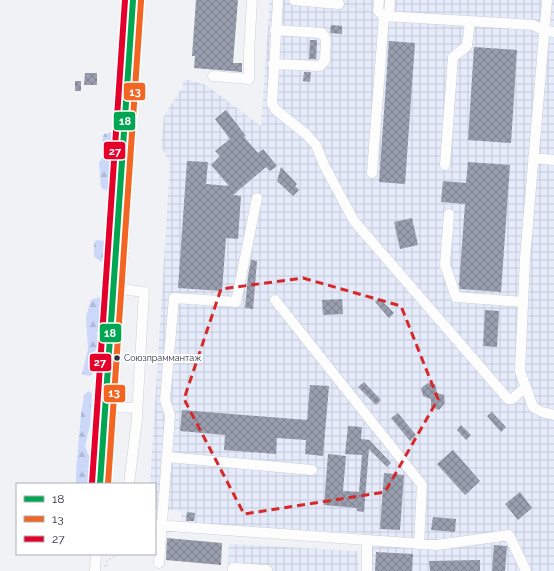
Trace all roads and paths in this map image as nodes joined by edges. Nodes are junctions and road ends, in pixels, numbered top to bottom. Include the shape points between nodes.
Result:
1 (133, 0) edge
2 (144, 0) edge
3 (252, 0) edge
4 (278, 0) edge
5 (294, 0) edge
6 (378, 0) edge
7 (390, 0) edge
8 (547, 0) edge
9 (311, 1) edge
10 (339, 4) joint
11 (383, 15) junction
12 (470, 22) junction
13 (276, 30) junction
14 (549, 31) edge
15 (273, 64) junction
16 (213, 76) dead end
17 (533, 158) junction
18 (554, 160) edge
19 (445, 165) dead end
20 (372, 173) dead end
21 (258, 198) dead end
22 (449, 214) dead end
23 (114, 288) junction
24 (127, 290) junction
25 (276, 300) dead end
26 (523, 302) junction
27 (526, 387) junction
28 (106, 407) junction
29 (118, 408) junction
30 (137, 408) junction
31 (554, 415) edge
32 (167, 457) junction
33 (312, 470) dead end
34 (100, 483) edge
35 (129, 483) edge
36 (159, 526) edge
37 (367, 540) junction
38 (419, 544) junction
39 (96, 555) edge
40 (159, 563) dead end
41 (267, 570) edge
42 (95, 571) edge
43 (233, 571) edge
44 (367, 571) edge
45 (526, 571) edge

1 - 23 street
2 - 24 path
3 - 16 street via 249,79
4 - 13 street
5 - 9 street
6 - 11 street
7 - 11 street
8 - 14 street
9 - 10 street
10 - 11 path
11 - 12 street
11 - 20 street
12 - 14 street via 533,25
12 - 19 street via 467,46 453,57
13 - 15 street
13 - 15 street via 322,33 326,40 325,60 320,66
14 - 17 street
15 - 27 street via 272,104 316,145 354,221 508,399 512,399
17 - 18 street
17 - 26 street
21 - 32 street via 236,302 174,298 165,400 170,415
22 - 26 street via 445,265 456,297
23 - 24 street
23 - 28 street
24 - 29 path via 124,302
24 - 30 street via 144,292
25 - 38 street via 422,485
26 - 27 street via 520,371
27 - 31 street via 533,407
28 - 29 street
28 - 34 street
29 - 30 street
30 - 35 street
32 - 33 street
32 - 36 street
36 - 37 street
36 - 40 street
37 - 38 street
37 - 44 street
38 - 45 street via 437,545 509,535
39 - 42 street
41 - 43 street via 233,568

